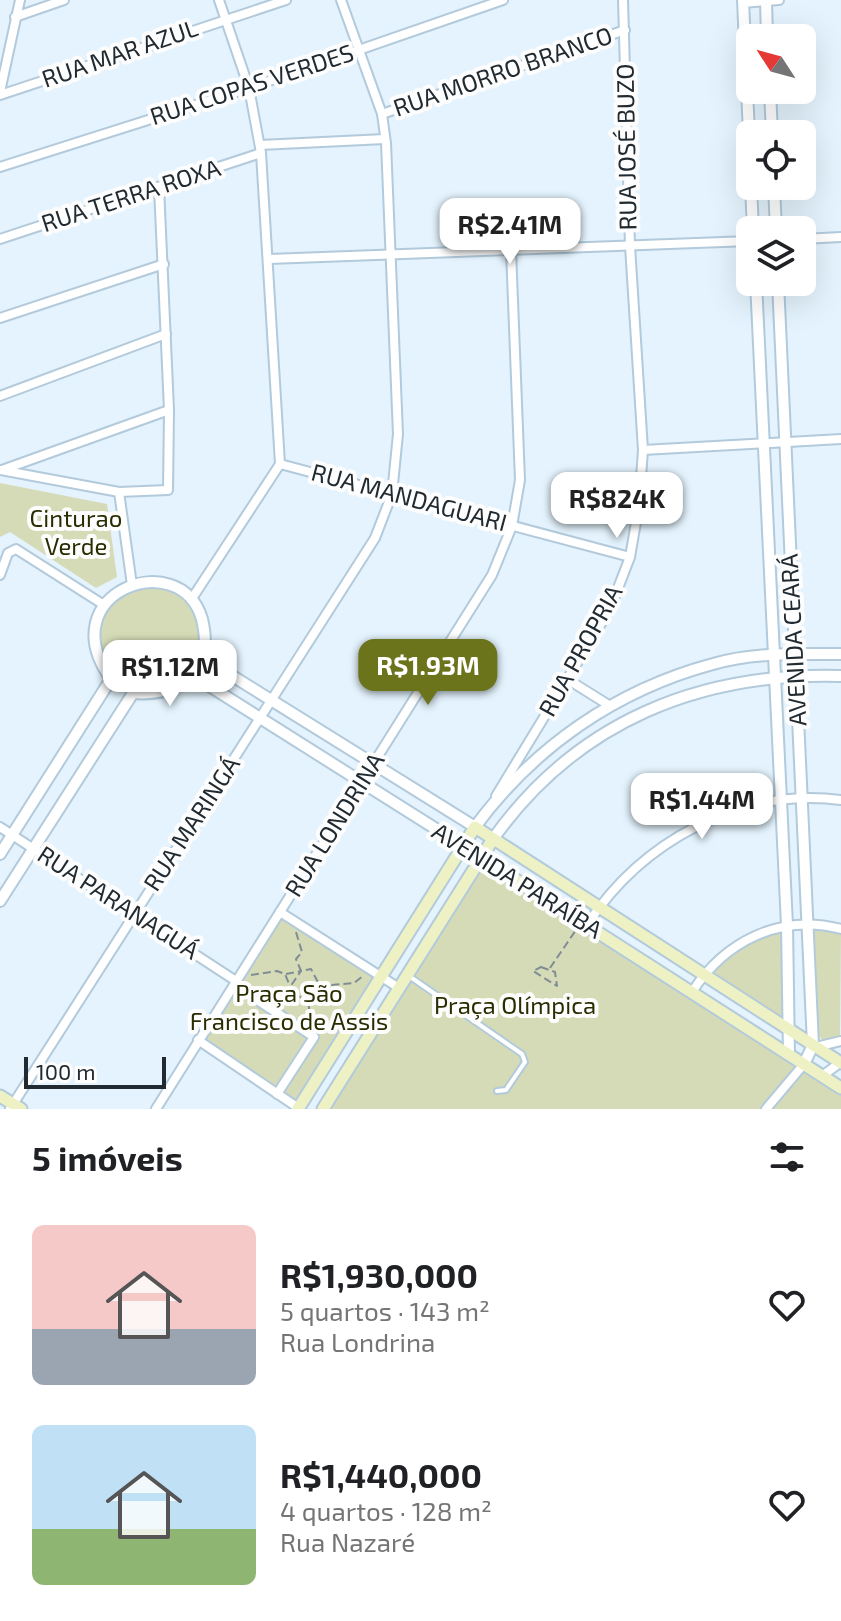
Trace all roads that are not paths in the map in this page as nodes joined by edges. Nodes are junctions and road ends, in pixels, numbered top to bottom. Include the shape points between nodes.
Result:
1 (20, 0) edge
2 (64, 0) edge
3 (219, 0) edge
4 (286, 0) edge
5 (341, 0) edge
6 (503, 0) edge
7 (623, 0) edge
8 (766, 0) edge
9 (779, 0) edge
10 (743, 1) edge
11 (15, 17) junction
12 (225, 19) junction
13 (767, 24) edge
14 (625, 30) junction
15 (358, 50) junction
16 (249, 88) junction
17 (0, 93) edge
18 (382, 114) junction
19 (748, 120) edge
20 (385, 139) junction
21 (260, 149) junction
22 (0, 167) edge
23 (159, 187) junction
24 (841, 237) edge
25 (816, 238) edge
26 (0, 239) edge
27 (736, 242) edge
28 (630, 246) junction
29 (511, 250) junction
30 (388, 255) junction
31 (269, 259) junction
32 (164, 264) junction
33 (757, 296) edge
34 (779, 296) edge
35 (0, 318) edge
36 (166, 334) junction
37 (0, 396) edge
38 (169, 410) junction
39 (841, 439) edge
40 (785, 442) junction
41 (763, 444) junction
42 (643, 450) junction
43 (280, 464) junction
44 (0, 470) edge
45 (119, 492) junction
46 (392, 494) junction
47 (512, 526) junction
48 (630, 557) junction
49 (0, 575) edge
50 (132, 585) junction
51 (191, 600) junction
52 (104, 605) junction
53 (794, 654) junction
54 (841, 654) edge
55 (773, 655) junction
56 (202, 657) junction
57 (192, 675) junction
58 (795, 675) junction
59 (774, 676) junction
60 (841, 676) edge
61 (567, 679) junction
62 (271, 700) junction
63 (607, 704) junction
64 (260, 718) junction
65 (374, 763) junction
66 (362, 783) junction
67 (801, 799) junction
68 (841, 800) edge
69 (780, 801) junction
70 (490, 807) junction
71 (0, 827) edge
72 (475, 827) junction
73 (12, 834) junction
74 (493, 839) junction
75 (463, 846) junction
76 (34, 848) junction
77 (0, 854) edge
78 (481, 858) junction
79 (0, 901) edge
80 (599, 907) junction
81 (136, 912) junction
82 (280, 912) junction
83 (584, 923) junction
84 (787, 925) junction
85 (806, 925) junction
86 (841, 929) edge
87 (376, 973) junction
88 (407, 974) junction
89 (702, 977) junction
90 (236, 981) junction
91 (399, 988) junction
92 (692, 992) junction
93 (791, 1030) junction
94 (198, 1040) junction
95 (841, 1041) edge
96 (814, 1046) junction
97 (789, 1055) junction
98 (841, 1062) edge
99 (804, 1064) junction
100 (822, 1076) junction
101 (841, 1088) edge
102 (497, 1091) dead end
103 (277, 1094) junction
104 (0, 1096) edge
105 (15, 1107) edge
106 (299, 1108) edge
107 (156, 1109) edge
108 (323, 1109) edge
109 (766, 1109) edge

1 - 11 street
2 - 11 street
3 - 12 street
4 - 12 street, RUA MAR AZUL
5 - 15 street, RUA MARINGÁ
6 - 15 street, RUA COPAS VERDES
7 - 14 street, RUA JOSÉ BUZO
8 - 9 street
8 - 10 street
8 - 13 street
10 - 19 street
11 - 17 street
12 - 16 street
12 - 17 street, RUA MAR AZUL
14 - 18 street, RUA MORRO BRANCO
14 - 28 street, RUA JOSÉ BUZO
15 - 16 street, RUA COPAS VERDES
15 - 18 street, RUA MARINGÁ
16 - 21 street
16 - 22 street, RUA COPAS VERDES
18 - 20 street, RUA MARINGÁ
20 - 21 street, RUA TERRA ROXA
20 - 30 street, RUA MARINGÁ
21 - 23 street, RUA TERRA ROXA
21 - 31 street
23 - 26 street, RUA TERRA ROXA
23 - 32 street
24 - 25 street
27 - 28 street
28 - 29 street
28 - 42 street, RUA PROPRIA
29 - 30 street
29 - 47 street, RUA LONDRINA via 521,432
30 - 31 street
30 - 46 street, RUA MARINGÁ via 398,434
31 - 43 street
32 - 35 street
32 - 36 street
33 - 41 street, AVENIDA CEARÁ
34 - 40 street, AVENIDA CEARÁ
36 - 37 street
36 - 38 street
38 - 44 street
38 - 45 street via 168,490
39 - 40 street
40 - 41 street
40 - 53 street, AVENIDA CEARÁ
41 - 42 street
41 - 55 street, AVENIDA CEARÁ
42 - 48 street, RUA PROPRIA
43 - 46 street, RUA MANDAGUARI
43 - 51 street
44 - 45 street
45 - 50 street
46 - 47 street, RUA MANDAGUARI
46 - 62 street, RUA MARINGÁ via 375,538
47 - 48 street, RUA MANDAGUARI
47 - 65 street, RUA LONDRINA via 492,575
48 - 61 street, RUA PROPRIA via 610,609
49 - 52 street via 8,553 16,549
50 - 51 street via 164,584
50 - 52 street
51 - 56 street via 205,633
52 - 73 street via 93,642 111,679
53 - 54 street
53 - 55 street
53 - 58 street, AVENIDA CEARÁ
55 - 59 street, AVENIDA CEARÁ
55 - 63 street via 714,663
56 - 57 street
56 - 62 street, AVENIDA PARAÍBA
57 - 64 street, AVENIDA PARAÍBA
57 - 76 street via 165,692 133,693
58 - 59 street
58 - 60 street
58 - 67 street, AVENIDA CEARÁ
59 - 69 street, AVENIDA CEARÁ
59 - 74 street via 719,684 618,723 533,790
61 - 63 street
61 - 70 street, RUA PROPRIA
62 - 64 street, RUA MARINGÁ
62 - 65 street, AVENIDA PARAÍBA
63 - 70 street via 518,774
64 - 66 street, AVENIDA PARAÍBA
64 - 81 street, RUA MARINGÁ
65 - 66 street, RUA LONDRINA
65 - 72 street, AVENIDA PARAÍBA
66 - 75 street, AVENIDA PARAÍBA
66 - 82 street, RUA LONDRINA
67 - 68 street
67 - 69 street
67 - 85 street, AVENIDA CEARÁ
69 - 80 street via 747,807 682,832 622,879
69 - 84 street, AVENIDA CEARÁ
70 - 72 street
71 - 73 street, RUA PARANAGUÁ
72 - 74 main road, AVENIDA PARAÍBA
72 - 75 main road
73 - 76 street, RUA PARANAGUÁ
73 - 77 street
74 - 78 main road
74 - 80 main road, AVENIDA PARAÍBA
75 - 78 main road, AVENIDA PARAÍBA
75 - 87 main road
76 - 79 street
76 - 81 street, RUA PARANAGUÁ
78 - 83 main road, AVENIDA PARAÍBA
78 - 88 main road
80 - 83 street
80 - 89 main road, AVENIDA PARAÍBA
81 - 90 street, RUA PARANAGUÁ
81 - 105 street, RUA MARINGÁ
82 - 87 street
82 - 90 street, RUA LONDRINA
83 - 92 main road, AVENIDA PARAÍBA
84 - 85 street
84 - 89 street via 756,934 726,952
84 - 93 street, AVENIDA CEARÁ
85 - 86 street
85 - 96 street, AVENIDA CEARÁ
87 - 91 street
87 - 106 main road
88 - 91 main road
88 - 102 lane via 522,1054 521,1072 506,1090
89 - 92 street
89 - 93 main road, AVENIDA PARAÍBA
90 - 94 street, RUA LONDRINA
90 - 103 street, RUA PARANAGUÁ via 314,1037
91 - 108 main road
92 - 97 main road, AVENIDA PARAÍBA
93 - 96 main road, AVENIDA PARAÍBA
93 - 97 street, AVENIDA CEARÁ
94 - 103 street
94 - 107 street, RUA LONDRINA
95 - 96 street
96 - 98 main road, AVENIDA PARAÍBA
96 - 99 street
97 - 99 main road, AVENIDA PARAÍBA
98 - 100 street
99 - 100 main road, AVENIDA PARAÍBA
99 - 109 street
100 - 101 main road, AVENIDA PARAÍBA
103 - 106 street
104 - 105 main road

